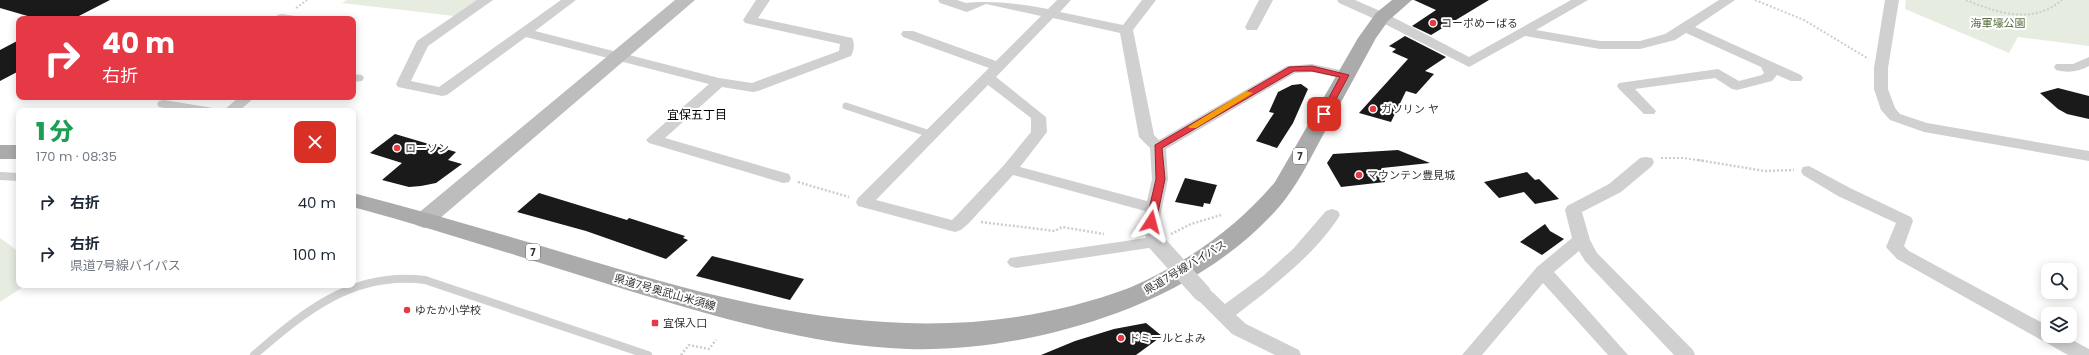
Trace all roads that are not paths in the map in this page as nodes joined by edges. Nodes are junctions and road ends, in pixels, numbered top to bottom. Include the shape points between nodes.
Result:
1 (486, 0) edge
2 (569, 0) edge
3 (686, 0) edge
4 (763, 0) edge
5 (945, 0) edge
6 (985, 0) edge
7 (1064, 0) edge
8 (1149, 0) edge
9 (1266, 0) edge
10 (1344, 0) edge
11 (1403, 0) edge
12 (1581, 0) edge
13 (1892, 0) edge
14 (1721, 1) edge
15 (1051, 14) junction
16 (1382, 18) junction
17 (1252, 27) dead end
18 (1684, 27) junction
19 (1126, 30) junction
20 (1523, 32) junction
21 (526, 33) junction
22 (908, 34) dead end
23 (620, 56) junction
24 (2089, 61) edge
25 (998, 66) junction
26 (1768, 66) junction
27 (2061, 67) dead end
28 (1345, 75) junction
29 (987, 78) junction
30 (1796, 78) dead end
31 (719, 82) junction
32 (244, 100) edge
33 (164, 104) dead end
34 (846, 106) dead end
35 (189, 108) edge
36 (234, 108) edge
37 (1649, 111) dead end
38 (930, 134) junction
39 (1158, 147) junction
40 (0, 152) edge
41 (16, 152) edge
42 (2089, 156) edge
43 (1646, 162) road end
44 (1010, 170) junction
45 (1809, 171) road end
46 (0, 176) edge
47 (16, 177) edge
48 (783, 178) road end
49 (356, 201) edge
50 (1153, 208) junction
51 (1332, 214) dead end
52 (424, 220) junction
53 (1581, 240) junction
54 (1156, 242) junction
55 (1016, 262) dead end
56 (1543, 271) junction
57 (356, 287) edge
58 (352, 288) edge
59 (1224, 314) junction
60 (2041, 332) edge
61 (2062, 343) edge
62 (969, 346) edge
63 (254, 355) edge
64 (648, 355) edge
65 (1292, 355) edge
66 (1471, 355) edge
67 (1619, 355) edge
68 (1686, 355) edge
69 (2084, 355) edge

1 - 21 street via 422,44 403,84 442,92
2 - 21 street
3 - 23 street
4 - 31 street via 750,20 847,41 846,53 753,88
5 - 6 street via 967,8
6 - 15 street
7 - 15 street
8 - 19 street
9 - 17 street
10 - 16 street
11 - 16 main road, 県道7号線バイパス / 7
12 - 20 street
13 - 42 street via 1881,68 1881,89 1888,110 1896,117 1944,131
14 - 18 street
15 - 19 street
15 - 25 street
16 - 20 street via 1469,63
16 - 28 main road, 県道7号線バイパス / 7
18 - 20 street via 1670,37 1640,45 1600,45
18 - 26 street
19 - 39 street via 1147,137
21 - 23 street
22 - 25 street
23 - 31 street
23 - 52 street
24 - 27 street via 2075,68
25 - 29 street
26 - 30 street
26 - 37 street via 1771,73 1767,78 1737,86 1718,73 1624,86
28 - 39 street via 1312,68 1292,69
28 - 62 main road, 県道7号線バイパス / 7 via 1284,186 1251,223 1215,252 1133,297 1098,310
29 - 38 street
29 - 44 street via 1039,117 1039,132
31 - 48 street via 654,140
32 - 36 street
33 - 35 street
34 - 38 lane
38 - 44 street via 864,202 955,226
39 - 50 street via 1160,179
40 - 41 main road
43 - 53 street via 1615,188 1573,210
44 - 50 street
45 - 60 street via 1844,192 1905,221 1895,247 1903,255
46 - 47 lane
49 - 52 main road, 県道7号奥武山米須線 / 7
50 - 54 street via 1151,222
51 - 59 street via 1299,253 1269,280
52 - 62 main road, 県道7号奥武山米須線 / 7 via 670,294 784,324
53 - 56 street
53 - 68 street via 1591,258
54 - 55 street
54 - 59 street, bridge
56 - 66 street
56 - 67 street
57 - 64 lane via 398,278 425,280
58 - 63 lane via 336,294 302,314
59 - 65 street via 1239,329
61 - 69 street

